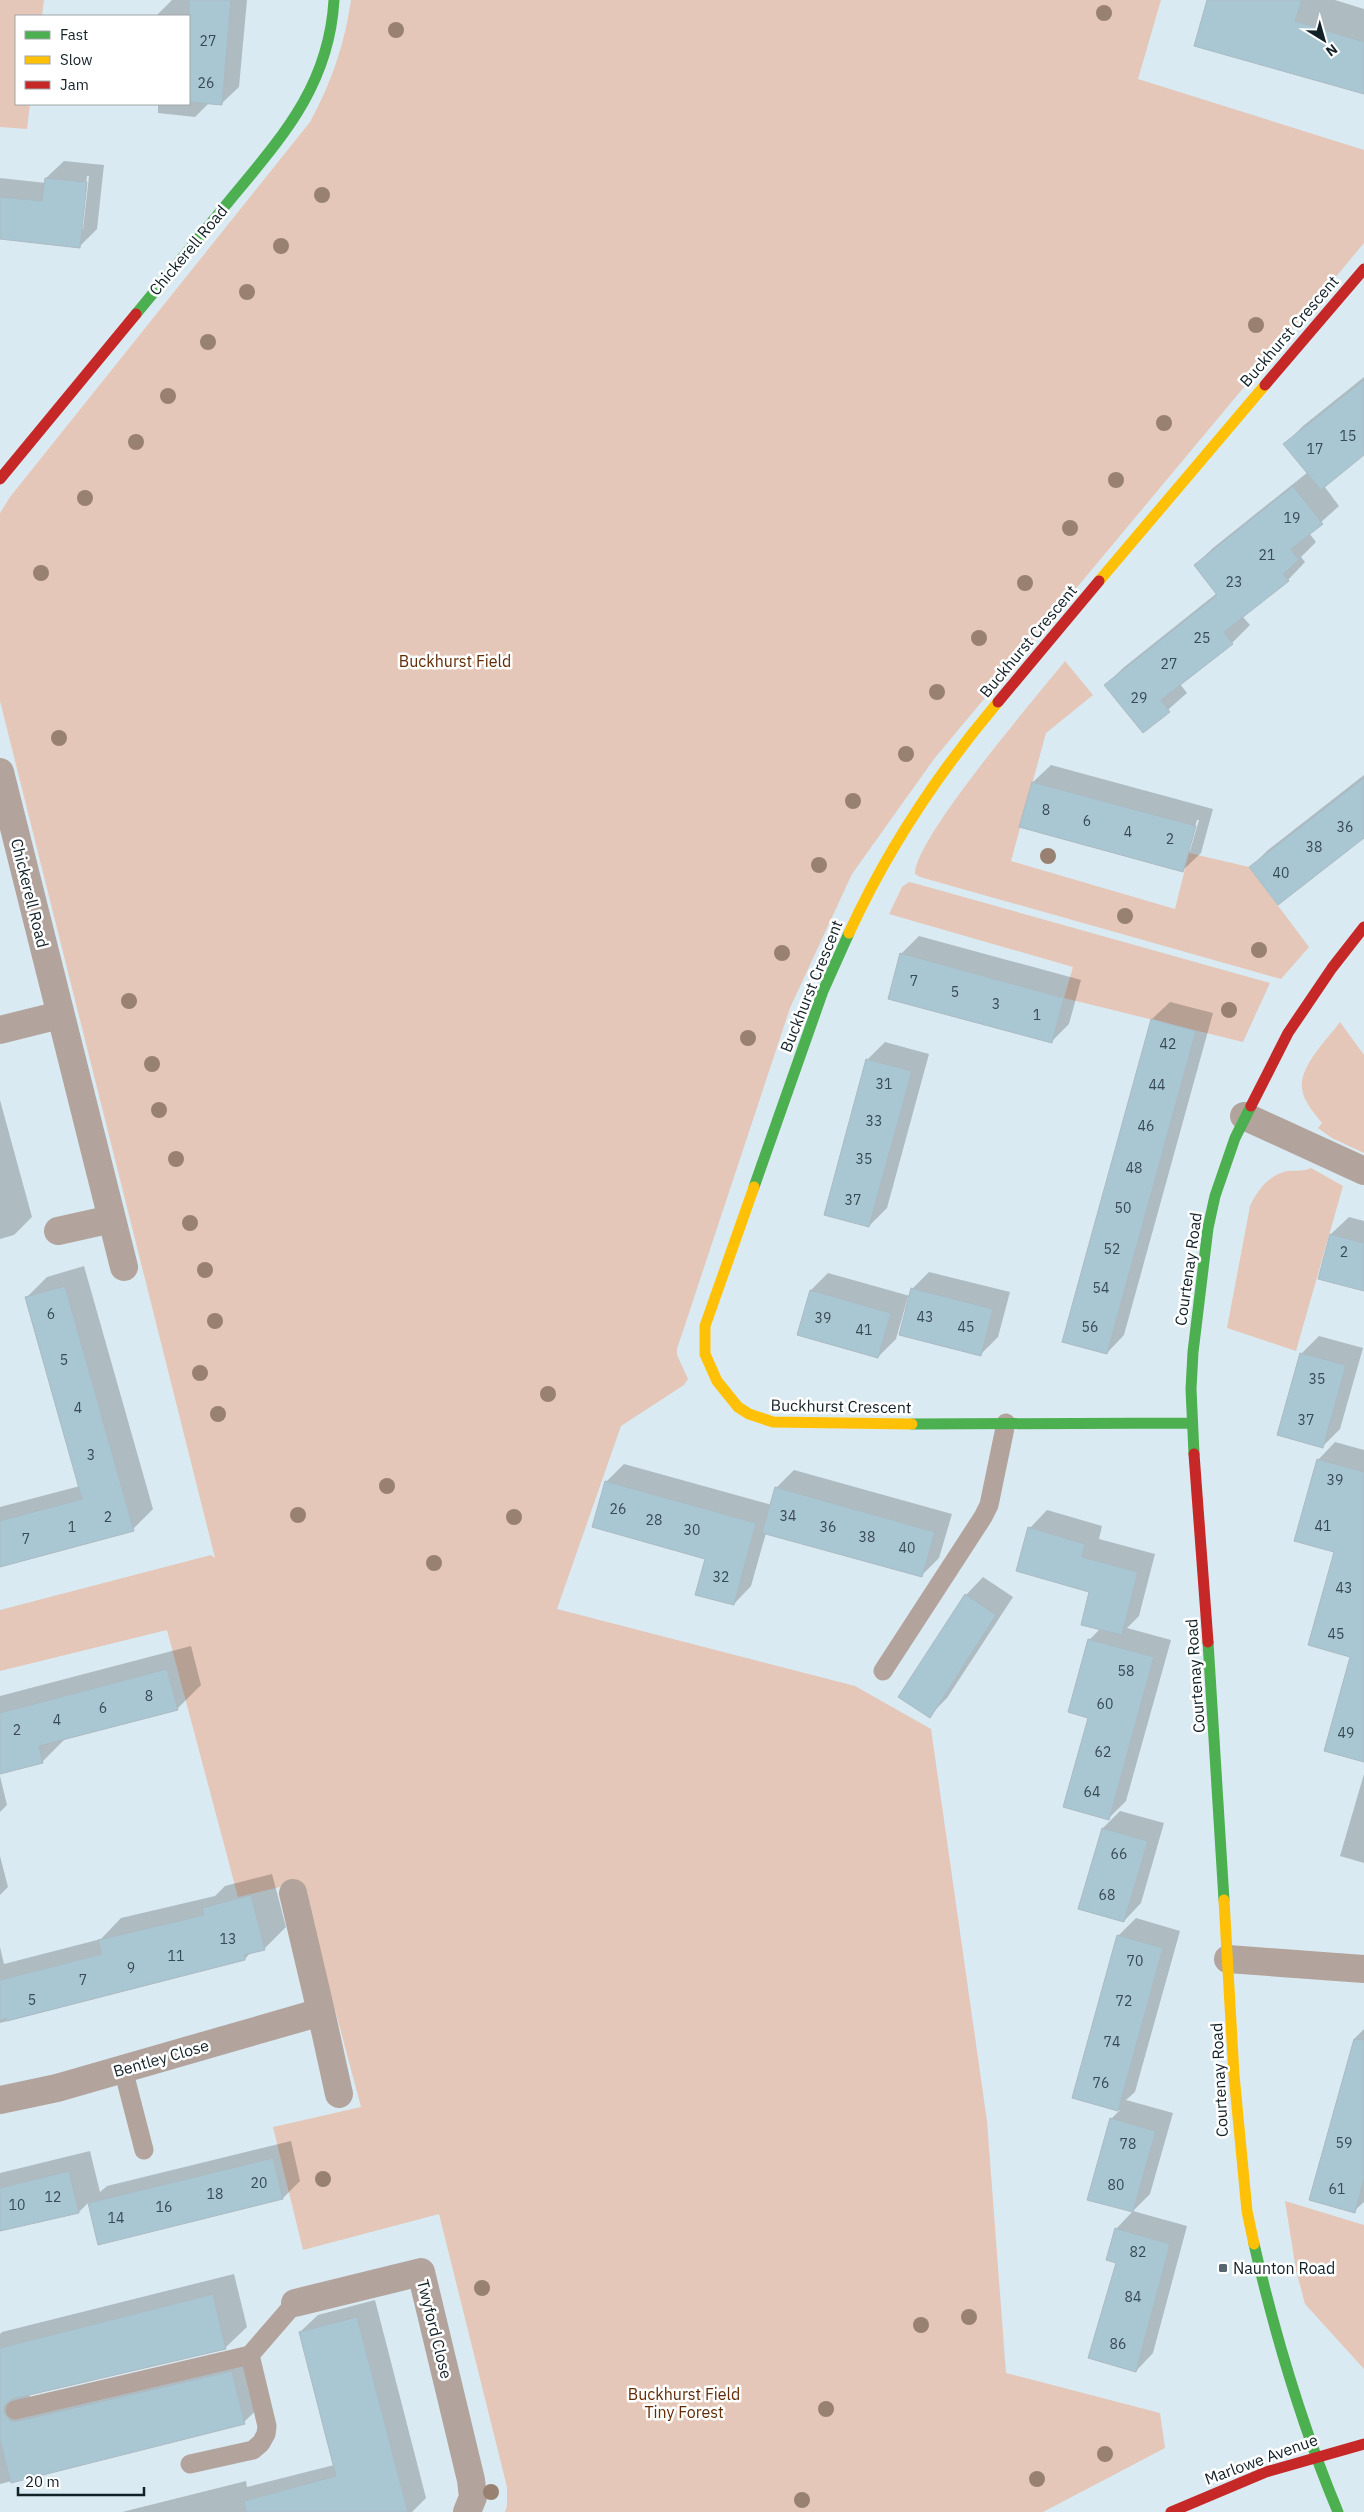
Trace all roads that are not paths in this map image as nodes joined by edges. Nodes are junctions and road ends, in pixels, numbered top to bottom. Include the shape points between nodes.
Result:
1 (334, 0) edge
2 (1364, 269) edge
3 (0, 479) edge
4 (0, 772) edge
5 (1364, 927) edge
6 (60, 1014) junction
7 (0, 1030) edge
8 (1244, 1116) junction
9 (1364, 1171) edge
10 (112, 1219) junction
11 (58, 1231) dead end
12 (124, 1267) dead end
13 (1192, 1423) junction
14 (1006, 1424) junction
15 (883, 1671) dead end
16 (293, 1893) dead end
17 (1228, 1959) junction
18 (1364, 1969) edge
19 (321, 2012) junction
20 (123, 2069) junction
21 (339, 2094) dead end
22 (0, 2100) edge
23 (144, 2150) dead end
24 (295, 2303) joint
25 (250, 2355) junction
26 (15, 2410) dead end
27 (1364, 2444) edge
28 (1314, 2455) junction
29 (190, 2464) dead end
30 (467, 2512) edge
31 (1171, 2512) edge
32 (1338, 2512) edge

1 - 3 street, Chickerell Road via 328,52 308,98 287,131
2 - 14 street, Buckhurst Crescent via 955,753 913,813 866,896 823,991 705,1326 703,1348 712,1373 732,1403 758,1419 791,1424
4 - 6 street, Chickerell Road
5 - 8 street, Courtenay Road via 1288,1033
6 - 7 street
6 - 10 street, Chickerell Road
8 - 9 street
8 - 13 street, Courtenay Road via 1225,1164 1208,1228 1193,1352
10 - 11 street
10 - 12 street, Chickerell Road
13 - 14 street, Buckhurst Crescent
13 - 17 street, Courtenay Road via 1214,1706
14 - 15 lane via 989,1505
16 - 19 street
17 - 18 street
17 - 28 street, Courtenay Road via 1237,2124 1247,2211 1264,2288
19 - 20 street, Bentley Close
19 - 21 street
20 - 22 street, Bentley Close
20 - 23 lane
24 - 25 lane
24 - 30 street, Twyford Close via 421,2272 472,2480 473,2497
25 - 26 lane
25 - 29 lane via 267,2426 266,2434 253,2450
27 - 28 street, Marlowe Avenue
28 - 31 street, Marlowe Avenue
28 - 32 street, Courtenay Road

